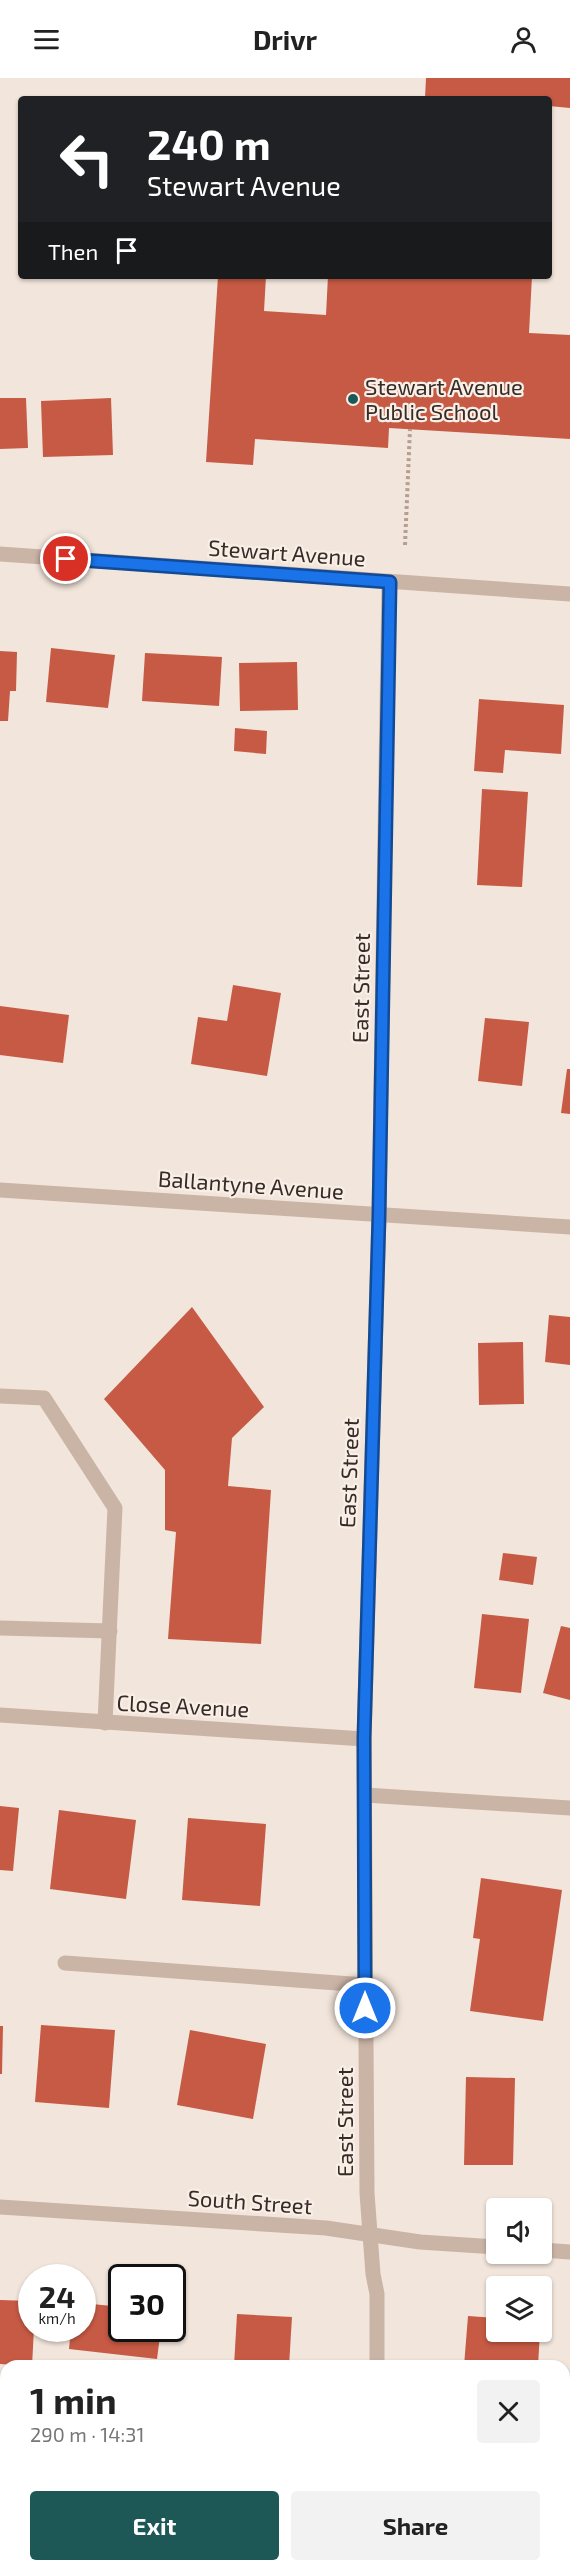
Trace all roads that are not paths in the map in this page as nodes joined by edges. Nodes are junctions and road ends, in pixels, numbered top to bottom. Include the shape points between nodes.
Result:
1 (0, 554) edge
2 (390, 582) junction
3 (570, 594) edge
4 (0, 1190) edge
5 (379, 1215) junction
6 (570, 1227) edge
7 (0, 1396) edge
8 (0, 1628) edge
9 (110, 1631) junction
10 (0, 1715) edge
11 (105, 1723) junction
12 (364, 1738) junction
13 (365, 1796) junction
14 (570, 1808) edge
15 (65, 1963) dead end
16 (365, 1985) junction
17 (0, 2206) edge
18 (371, 2236) junction
19 (486, 2246) edge
20 (552, 2251) edge
21 (570, 2252) edge
22 (378, 2360) edge

1 - 2 street, Stewart Avenue
2 - 3 street, Stewart Avenue
2 - 5 street, East Street
4 - 5 street, Ballantyne Avenue
5 - 6 street, Ballantyne Avenue
5 - 12 street, East Street
7 - 9 street via 44,1398 116,1508
8 - 9 street
9 - 11 street
10 - 11 street, Close Avenue
11 - 12 street, Close Avenue
12 - 13 street, East Street
13 - 14 street
13 - 16 street, East Street
15 - 16 street
16 - 18 street, East Street via 366,2193
17 - 18 street, South Street via 326,2228
18 - 19 street, South Street
18 - 22 street, East Street
20 - 21 street

